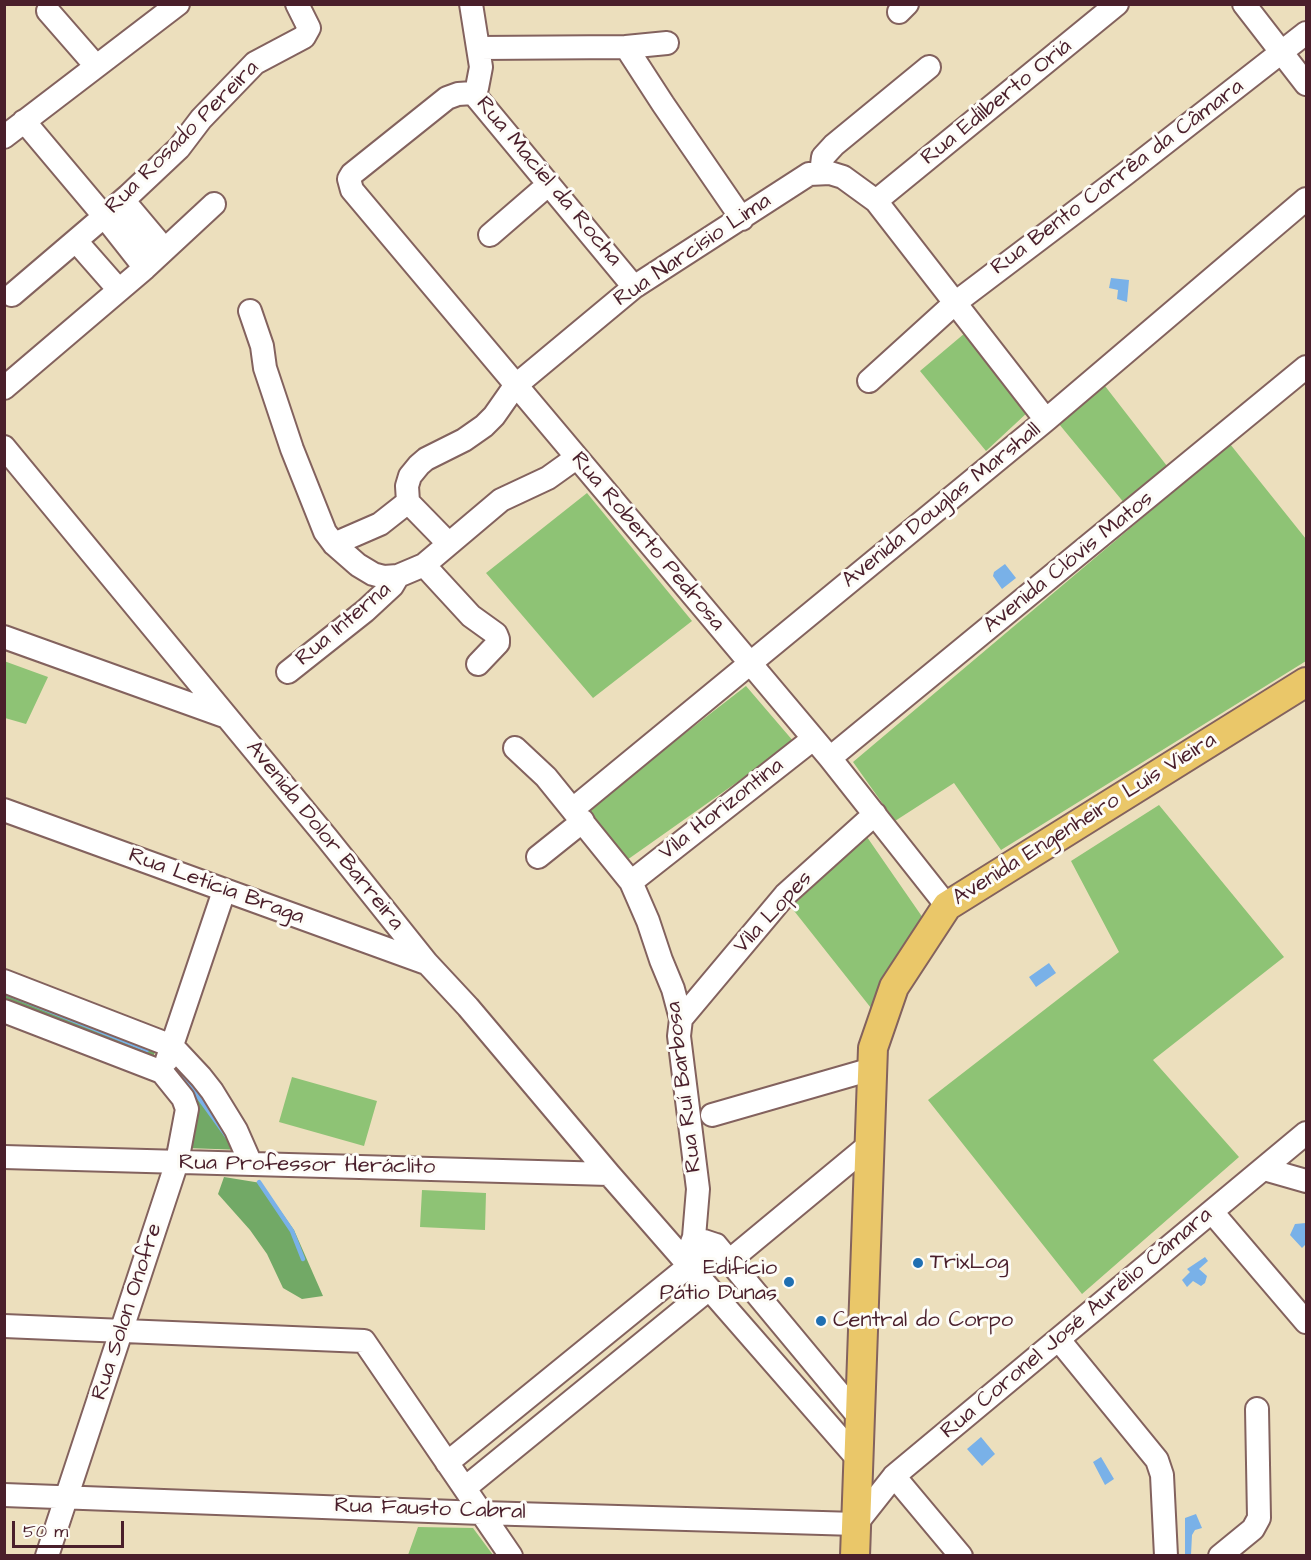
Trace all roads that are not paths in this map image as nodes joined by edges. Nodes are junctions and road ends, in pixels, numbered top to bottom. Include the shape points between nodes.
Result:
1 (178, 4) edge
2 (297, 4) edge
3 (471, 4) edge
4 (1117, 4) edge
5 (1244, 4) edge
6 (48, 11) dead end
7 (1306, 33) edge
8 (668, 43) dead end
9 (627, 47) junction
10 (479, 48) junction
11 (1282, 53) junction
12 (96, 66) junction
13 (928, 67) dead end
14 (1306, 84) edge
15 (472, 93) junction
16 (24, 121) junction
17 (4, 137) edge
18 (821, 173) junction
19 (549, 184) junction
20 (128, 196) junction
21 (1306, 199) edge
22 (876, 201) junction
23 (214, 204) dead end
24 (110, 217) junction
25 (742, 219) junction
26 (490, 236) dead end
27 (76, 241) junction
28 (170, 246) junction
29 (146, 268) junction
30 (634, 287) junction
31 (119, 290) junction
32 (12, 295) dead end
33 (955, 303) junction
34 (250, 311) dead end
35 (1306, 367) edge
36 (869, 381) dead end
37 (515, 386) junction
38 (4, 388) edge
39 (1046, 420) junction
40 (4, 447) edge
41 (576, 458) junction
42 (408, 502) junction
43 (329, 538) junction
44 (449, 544) junction
45 (424, 565) junction
46 (398, 576) junction
47 (4, 637) edge
48 (751, 663) junction
49 (478, 664) dead end
50 (288, 672) dead end
51 (1306, 682) edge
52 (225, 717) junction
53 (813, 739) junction
54 (515, 748) dead end
55 (830, 758) junction
56 (4, 810) edge
57 (874, 814) junction
58 (578, 815) junction
59 (538, 857) dead end
60 (631, 882) junction
61 (224, 891) junction
62 (947, 906) junction
63 (427, 963) junction
64 (4, 981) edge
65 (4, 1011) edge
66 (681, 1019) junction
67 (172, 1046) junction
68 (872, 1069) junction
69 (162, 1072) junction
70 (712, 1115) dead end
71 (1306, 1133) edge
72 (869, 1145) junction
73 (4, 1157) edge
74 (177, 1162) junction
75 (250, 1164) junction
76 (1264, 1169) junction
77 (609, 1174) junction
78 (1306, 1181) edge
79 (1212, 1212) junction
80 (649, 1220) junction
81 (694, 1237) junction
82 (723, 1253) junction
83 (687, 1263) junction
84 (709, 1289) junction
85 (1306, 1322) edge
86 (4, 1326) edge
87 (123, 1330) junction
88 (1059, 1340) junction
89 (1257, 1409) dead end
90 (859, 1417) junction
91 (858, 1459) junction
92 (447, 1463) junction
93 (894, 1476) junction
94 (465, 1488) junction
95 (4, 1495) edge
96 (67, 1497) junction
97 (482, 1513) junction
98 (856, 1524) junction
99 (47, 1556) edge
100 (511, 1556) edge
101 (855, 1556) edge
102 (961, 1556) edge
103 (1166, 1556) edge
104 (1220, 1556) edge

1 - 12 street
2 - 20 street, Rua Rosado Pereira via 309,28 304,37 255,63 201,118 179,148
3 - 10 street, Rua Maciel da Rocha
4 - 22 street, Rua Edilberto Oriá
5 - 11 street
6 - 12 street
7 - 11 street, Rua Bento Corrêa da Câmara
8 - 9 street
9 - 10 street
9 - 25 street
10 - 15 street, Rua Maciel da Rocha via 479,81
11 - 14 street
11 - 33 street, Rua Bento Corrêa da Câmara
12 - 16 street
13 - 18 street via 834,145 823,158
15 - 19 street, Rua Maciel da Rocha
15 - 37 street, Rua Roberto Pedrosa via 447,99 352,174 350,186
16 - 17 street
16 - 24 street
18 - 22 street via 843,177
18 - 25 street, Rua Narcísio Lima via 809,174
19 - 26 street
19 - 30 street, Rua Maciel da Rocha
20 - 24 street, Rua Rosado Pereira
20 - 28 street
21 - 39 street, Avenida Douglas Marshall
22 - 33 street
23 - 28 street
24 - 27 street, Rua Rosado Pereira
24 - 29 street
25 - 30 street, Rua Narcísio Lima
27 - 31 street
27 - 32 street, Rua Rosado Pereira
28 - 29 street
29 - 31 street
30 - 37 street, Rua Narcísio Lima
31 - 38 street
33 - 36 street, Rua Bento Corrêa da Câmara
33 - 39 street
34 - 43 street via 292,449
35 - 55 street, Avenida Clóvis Matos
37 - 41 street, Rua Roberto Pedrosa
37 - 42 street, Rua Narcísio Lima via 484,426 419,465 406,486
39 - 48 street, Avenida Douglas Marshall
40 - 52 street, Avenida Dolor Barreira
41 - 44 street via 548,478 501,500
41 - 48 street, Rua Roberto Pedrosa
42 - 43 street via 380,524
42 - 44 street
43 - 46 street via 373,574
44 - 45 street
45 - 46 street
45 - 49 street via 471,616 496,634 498,643
46 - 50 street, Rua Interna via 365,611
47 - 52 street
48 - 53 street, Rua Roberto Pedrosa
48 - 58 street, Avenida Douglas Marshall
51 - 62 main road, Avenida Engenheiro Luís Vieira
52 - 63 street, Avenida Dolor Barreira
53 - 55 street, Rua Roberto Pedrosa
53 - 60 street, Vila Horizontina
54 - 58 street, Rua Ruí Barbosa
55 - 57 street, Rua Roberto Pedrosa
56 - 61 street, Rua Letícia Braga
57 - 62 street, Rua Roberto Pedrosa
57 - 66 street, Vila Lopes via 785,895
58 - 59 street, Avenida Douglas Marshall
58 - 60 street, Rua Ruí Barbosa
60 - 66 street, Rua Ruí Barbosa
61 - 63 street, Rua Letícia Braga
61 - 67 street
62 - 68 main road, Avenida Engenheiro Luís Vieira via 894,987 873,1048
63 - 77 street, Avenida Dolor Barreira
64 - 67 street
65 - 69 street
66 - 81 street, Rua Ruí Barbosa via 679,1036 698,1189
67 - 69 street
67 - 75 street via 212,1091 236,1130
68 - 70 street
68 - 72 main road, Avenida Engenheiro Luís Vieira
69 - 74 street, Rua Solon Onofre via 187,1109
71 - 76 street, Rua Coronel José Aurélio Câmara
72 - 82 street
72 - 90 main road, Avenida Engenheiro Luís Vieira
73 - 74 street, Rua Professor Heráclito
74 - 75 street, Rua Professor Heráclito
74 - 87 street, Rua Solon Onofre
75 - 77 street, Rua Professor Heráclito
76 - 78 street
76 - 79 street, Rua Coronel José Aurélio Câmara
77 - 80 street, Avenida Dolor Barreira
79 - 85 street
79 - 88 street, Rua Coronel José Aurélio Câmara
80 - 81 street, Avenida Dolor Barreira
80 - 83 street, Avenida Dolor Barreira
81 - 82 street, Avenida Dolor Barreira
81 - 83 street, Rua Ruí Barbosa
82 - 83 street
82 - 90 street
83 - 84 street, Avenida Dolor Barreira
83 - 92 street
84 - 91 street, Avenida Dolor Barreira
84 - 94 street
86 - 87 street
87 - 92 street via 366,1342
87 - 96 street, Rua Solon Onofre
88 - 93 street, Rua Coronel José Aurélio Câmara
88 - 103 street via 1157,1460 1162,1475
89 - 104 street via 1259,1518 1253,1529
90 - 91 main road, Avenida Engenheiro Luís Vieira
91 - 98 main road, Avenida Engenheiro Luís Vieira
92 - 94 street
93 - 98 street, Rua Coronel José Aurélio Câmara
93 - 102 street
94 - 97 street
95 - 96 street, Rua Fausto Cabral
96 - 97 street, Rua Fausto Cabral
96 - 99 street, Rua Solon Onofre
97 - 98 street, Rua Fausto Cabral
97 - 100 street
98 - 101 main road, Avenida Engenheiro Luís Vieira

